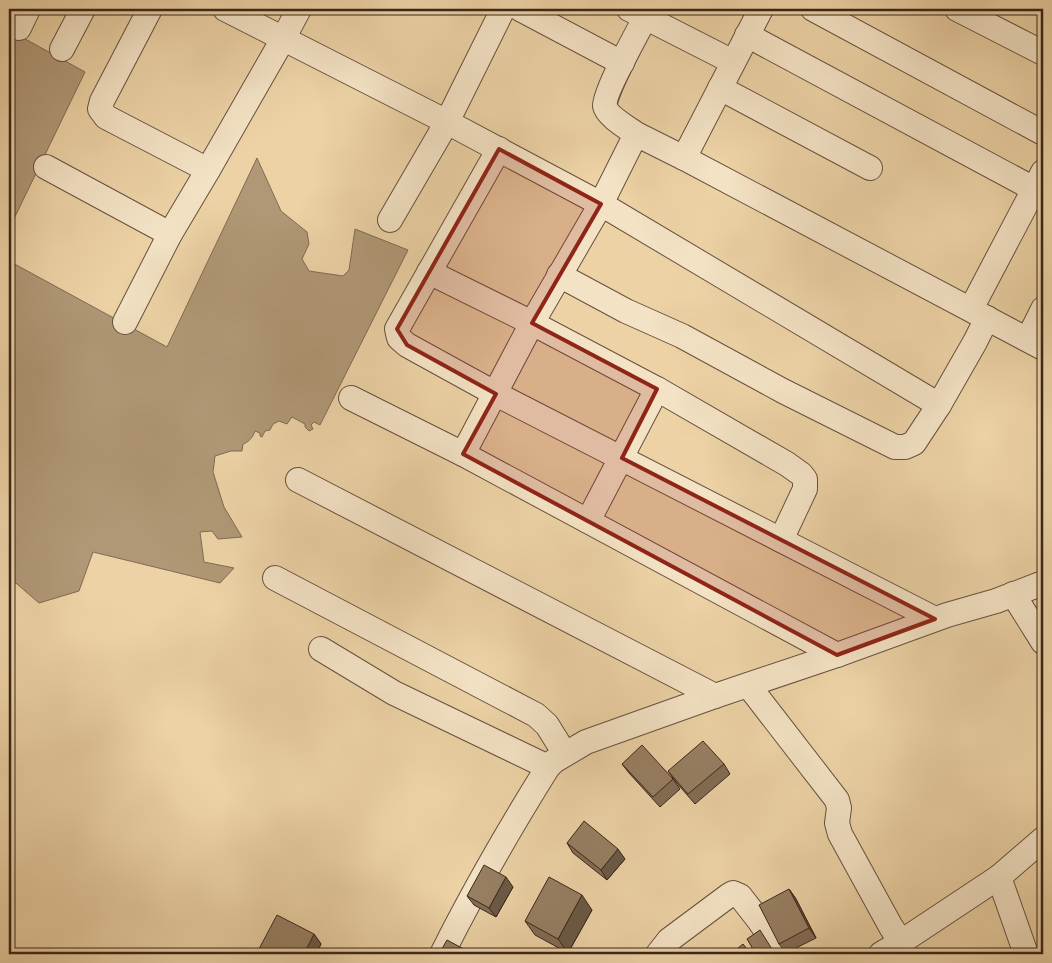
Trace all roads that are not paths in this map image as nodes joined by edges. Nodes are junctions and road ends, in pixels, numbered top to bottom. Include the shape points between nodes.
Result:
1 (83, 9) edge
2 (150, 9) edge
3 (225, 9) edge
4 (299, 9) edge
5 (503, 9) edge
6 (520, 9) edge
7 (761, 9) edge
8 (813, 9) edge
9 (957, 9) edge
10 (641, 12) edge
11 (747, 35) junction
12 (283, 39) junction
13 (62, 49) dead end
14 (1043, 53) edge
15 (734, 62) junction
16 (622, 64) junction
17 (720, 88) junction
18 (448, 122) junction
19 (1043, 133) edge
20 (636, 134) junction
21 (499, 149) junction
22 (684, 158) junction
23 (46, 167) dead end
24 (870, 168) dead end
25 (208, 170) junction
26 (1039, 181) edge
27 (601, 204) junction
28 (390, 220) dead end
29 (170, 234) junction
30 (429, 272) junction
31 (559, 275) junction
32 (1043, 309) edge
33 (979, 313) junction
34 (125, 322) dead end
35 (532, 323) junction
36 (1036, 343) edge
37 (657, 388) junction
38 (496, 394) junction
39 (351, 398) dead end
40 (939, 405) junction
41 (464, 454) junction
42 (622, 458) junction
43 (298, 480) dead end
44 (588, 521) junction
45 (781, 540) junction
46 (275, 578) dead end
47 (1043, 583) edge
48 (1013, 594) junction
49 (935, 619) junction
50 (1043, 642) edge
51 (321, 649) dead end
52 (837, 655) junction
53 (748, 685) junction
54 (715, 696) junction
55 (556, 761) junction
56 (1043, 839) edge
57 (998, 877) junction
58 (901, 942) junction
59 (442, 954) edge
60 (658, 954) edge
61 (782, 954) edge
62 (880, 954) edge
63 (1026, 954) edge

1 - 13 street
2 - 25 street via 100,109 106,117
3 - 12 street
4 - 12 street
5 - 18 street
6 - 16 street
7 - 11 street
8 - 19 street
9 - 14 street
10 - 15 street
10 - 16 street
11 - 15 street
11 - 26 street
12 - 18 street
12 - 25 street
15 - 17 street
16 - 20 street via 605,107 610,115
17 - 22 street
17 - 24 street
18 - 21 street
18 - 28 street
20 - 22 street
20 - 27 street
21 - 27 street
21 - 30 street
22 - 33 street
23 - 29 street
25 - 29 street
26 - 33 street
27 - 31 street
27 - 40 street
29 - 34 street
30 - 35 street
30 - 38 street via 397,329 399,338
31 - 35 street
31 - 40 street via 895,447 914,443
32 - 36 street
33 - 36 street
33 - 40 street via 975,342
35 - 37 street
35 - 38 street
37 - 42 street
37 - 45 street via 801,474 805,479 805,489
38 - 41 street
38 - 42 street
39 - 41 street
41 - 44 street
42 - 44 street
42 - 45 street
43 - 54 street
44 - 52 street
45 - 49 street
46 - 55 street via 536,715 547,725
47 - 48 street
48 - 49 street
48 - 50 street
49 - 52 street
51 - 55 street via 394,693
52 - 53 street
53 - 54 street
53 - 58 street via 837,800 840,834
54 - 55 street via 586,742
55 - 59 street via 510,829
56 - 57 street
57 - 58 street
57 - 63 street
58 - 62 street
60 - 61 street via 669,940 732,893 740,896

